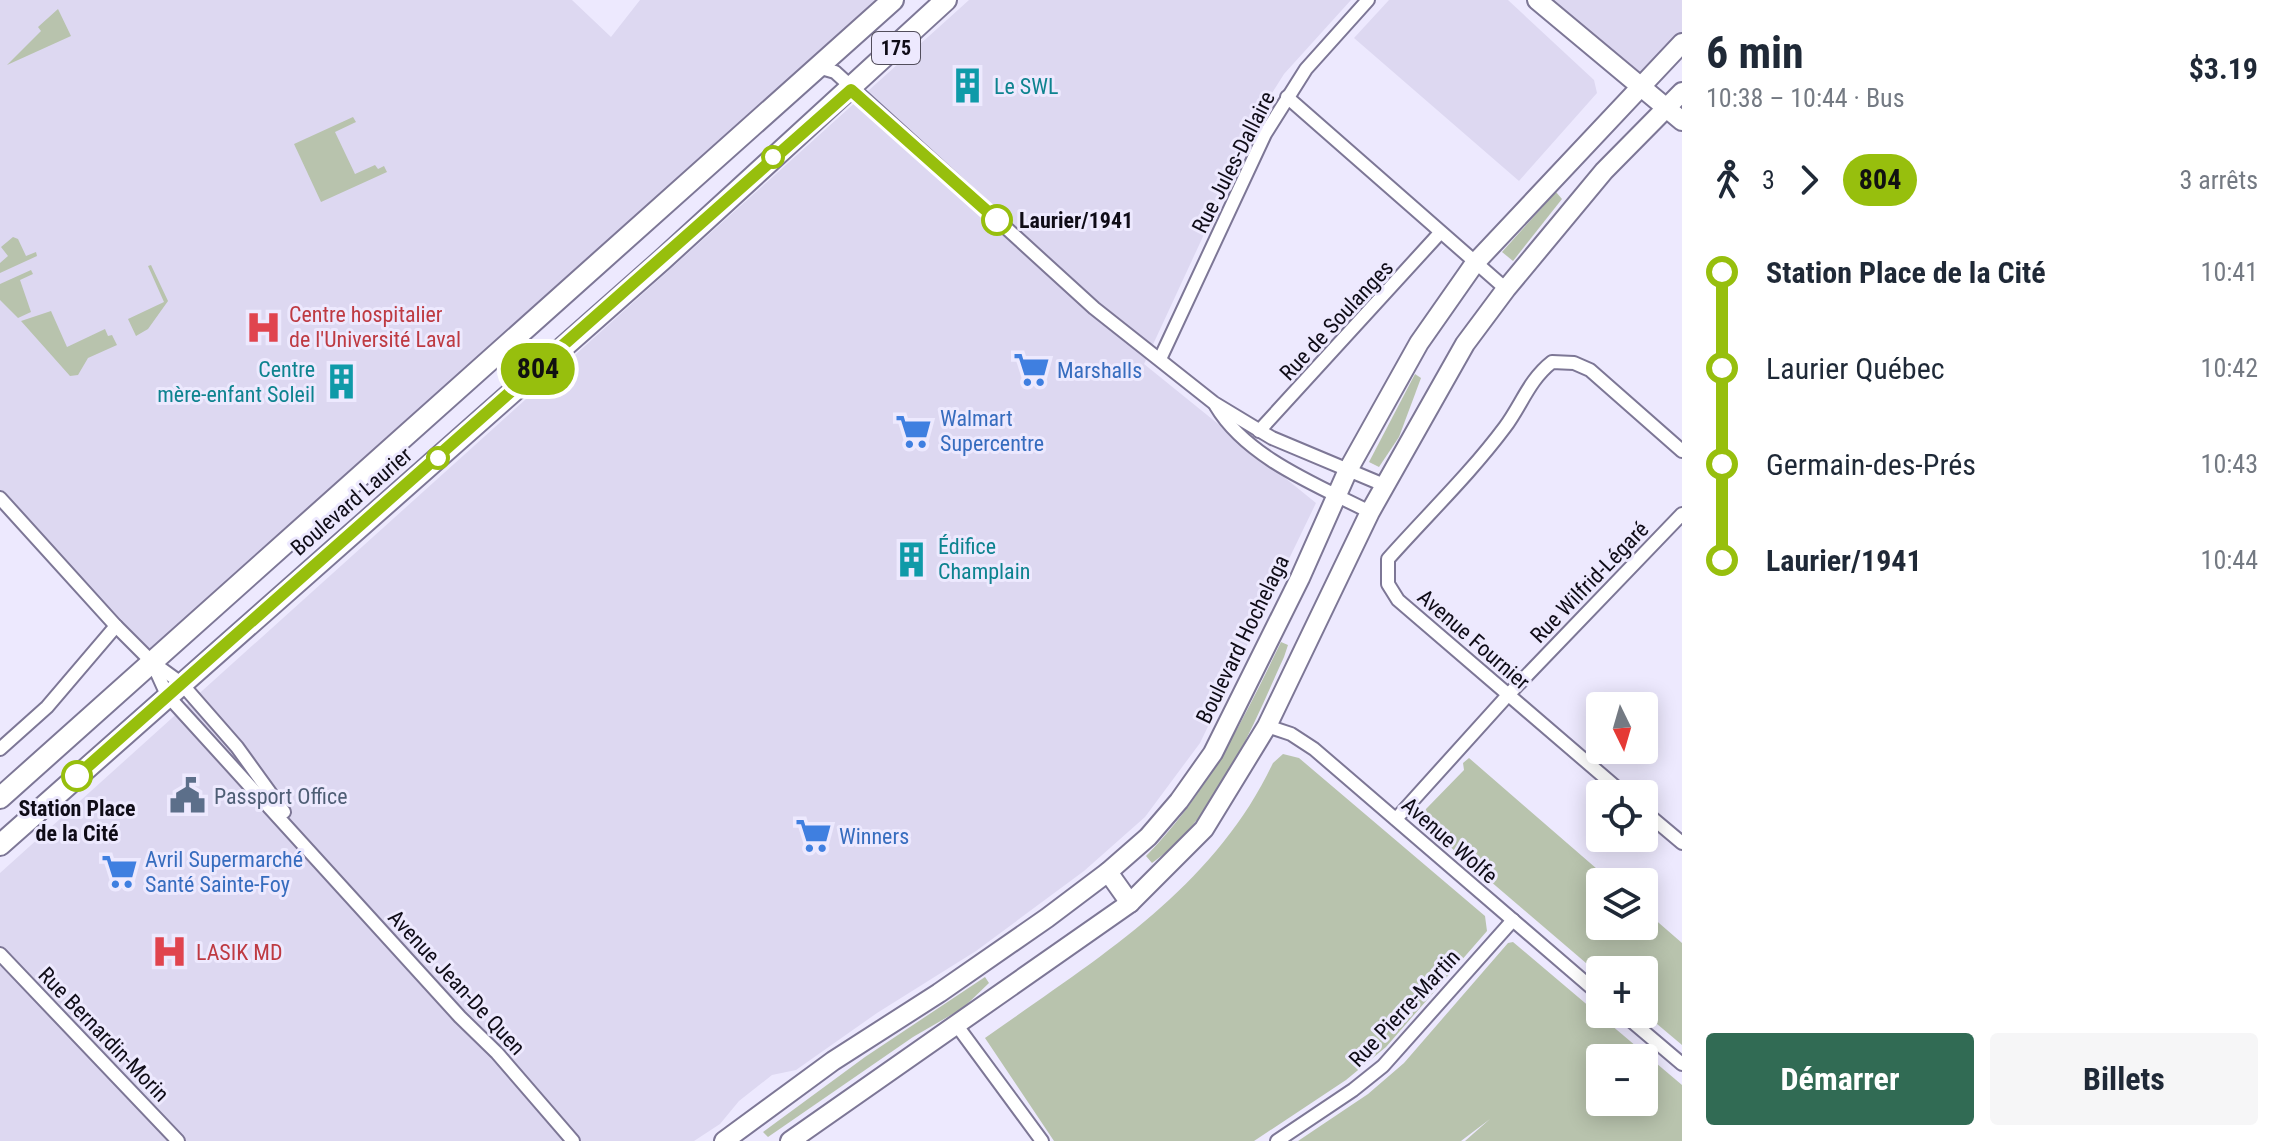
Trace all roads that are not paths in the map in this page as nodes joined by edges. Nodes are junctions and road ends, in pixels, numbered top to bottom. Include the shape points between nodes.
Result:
1 (893, 0) edge
2 (946, 0) edge
3 (1368, 0) edge
4 (1537, 0) edge
5 (1682, 43) edge
6 (818, 67) junction
7 (1641, 89) junction
8 (851, 90) junction
9 (1682, 92) edge
10 (1287, 97) junction
11 (1674, 115) edge
12 (1439, 234) junction
13 (1475, 263) junction
14 (1506, 289) junction
15 (1160, 359) junction
16 (1214, 403) junction
17 (1259, 431) junction
18 (1682, 451) edge
19 (1348, 470) junction
20 (1384, 485) junction
21 (1337, 495) junction
22 (0, 498) edge
23 (1370, 512) junction
24 (1682, 514) edge
25 (116, 626) junction
26 (152, 662) junction
27 (174, 689) junction
28 (1508, 695) junction
29 (1267, 726) junction
30 (0, 749) edge
31 (1608, 780) edge
32 (0, 798) edge
33 (1396, 819) junction
34 (1658, 823) edge
35 (1682, 843) edge
36 (0, 845) edge
37 (311, 850) junction
38 (1108, 872) junction
39 (1130, 903) junction
40 (1513, 920) junction
41 (0, 954) edge
42 (1586, 983) edge
43 (958, 1027) junction
44 (1640, 1028) edge
45 (1682, 1064) edge
46 (178, 1141) edge
47 (573, 1141) edge
48 (724, 1141) edge
49 (790, 1141) edge
50 (1042, 1141) edge
51 (1277, 1141) edge

1 - 6 main road, Boulevard Laurier / 175
2 - 8 main road, Boulevard Laurier / 175
3 - 10 street, Rue Jules-Dallaire
4 - 7 main road
5 - 7 main road, Boulevard Hochelaga
6 - 8 street via 835,72
6 - 26 main road, Boulevard Laurier / 175
7 - 11 main road
7 - 13 main road, Boulevard Hochelaga
8 - 15 street via 1094,308
8 - 27 main road, Boulevard Laurier / 175
9 - 11 main road
10 - 12 street
10 - 15 street, Rue Jules-Dallaire
11 - 14 main road via 1604,171
12 - 13 street
12 - 17 street, Rue de Soulanges
13 - 14 street
13 - 19 main road, Boulevard Hochelaga via 1419,343
14 - 20 main road via 1465,344
15 - 16 street
16 - 17 street
16 - 21 street via 1228,426 1260,451
17 - 19 street
18 - 28 street, Avenue Fournier via 1590,370 1552,362 1536,374 1507,424 1388,559 1388,584 1398,600
19 - 20 street
19 - 21 main road, Boulevard Hochelaga
20 - 23 main road
21 - 23 street
21 - 38 main road, Boulevard Hochelaga via 1204,767 1148,837
22 - 25 street, Avenue Jean-De Quen
23 - 29 main road
24 - 28 street, Rue Wilfrid-Légaré
25 - 26 street, Avenue Jean-De Quen
25 - 30 street via 47,707
26 - 27 street, Avenue Jean-De Quen
26 - 32 main road, Boulevard Laurier / 175
27 - 36 main road, Boulevard Laurier / 175
27 - 37 street, Avenue Jean-De Quen
27 - 37 street, Avenue Jean-De Quen via 237,747
28 - 31 street, Avenue Fournier
28 - 33 street, Rue Wilfrid-Légaré
29 - 33 street, Avenue Wolfe via 1314,749
29 - 39 main road via 1204,829
33 - 40 street, Avenue Wolfe
34 - 35 street
37 - 47 street, Avenue Jean-De Quen
38 - 39 main road
38 - 48 main road, Boulevard Hochelaga
39 - 43 main road
40 - 42 street, Avenue Wolfe
40 - 51 street, Rue Pierre-Martin via 1383,1066
41 - 46 street, Rue Bernardin-Morin
43 - 49 main road
43 - 50 street
44 - 45 street

